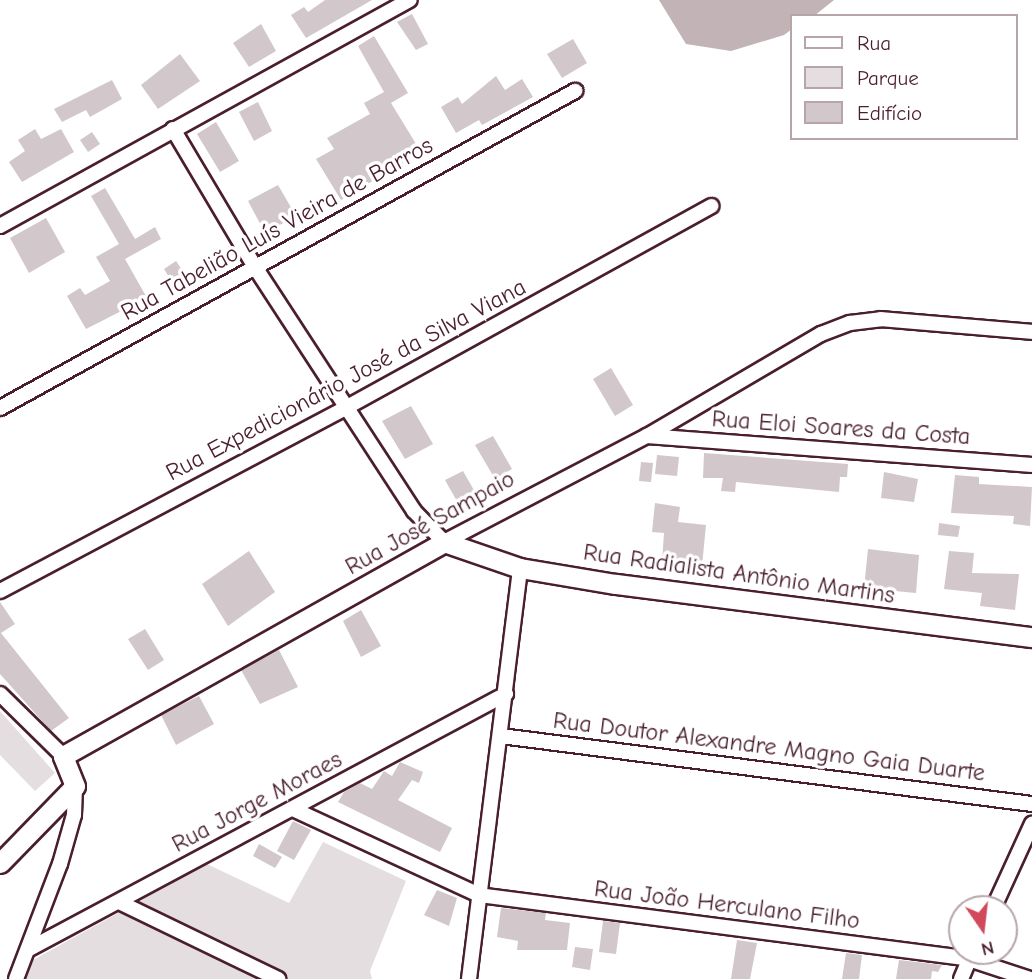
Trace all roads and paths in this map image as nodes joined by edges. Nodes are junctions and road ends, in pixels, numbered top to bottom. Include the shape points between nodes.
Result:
1 (410, 0) edge
2 (576, 91) dead end
3 (173, 129) junction
4 (711, 206) dead end
5 (0, 226) edge
6 (255, 267) junction
7 (1032, 332) edge
8 (349, 406) junction
9 (0, 408) edge
10 (647, 436) junction
11 (1032, 465) edge
12 (444, 542) junction
13 (520, 568) junction
14 (0, 591) edge
15 (1032, 637) edge
16 (0, 694) edge
17 (506, 694) junction
18 (501, 736) junction
19 (63, 757) junction
20 (75, 786) junction
21 (1032, 804) edge
22 (293, 809) junction
23 (1032, 824) edge
24 (0, 863) edge
25 (479, 895) junction
26 (999, 895) edge
27 (119, 902) junction
28 (29, 949) junction
29 (948, 952) edge
30 (996, 965) edge
31 (16, 979) edge
32 (278, 979) edge
33 (469, 979) edge
34 (1030, 979) edge

1 - 3 street
2 - 6 street, Rua Tabelião Luís Vieira de Barros
3 - 5 street
3 - 6 street
4 - 8 street, Rua Expedicionário José da Silva Viana
6 - 8 street
6 - 9 street, Rua Tabelião Luís Vieira de Barros
7 - 10 street, Rua José Sampaio via 881,319 850,323 821,334
8 - 12 street via 414,511
8 - 14 street, Rua Expedicionário José da Silva Viana
10 - 11 street, Rua Eloi Soares da Costa
10 - 12 street, Rua José Sampaio
12 - 13 street, Rua Radialista Antônio Martins
12 - 19 street, Rua José Sampaio
13 - 15 street, Rua Radialista Antônio Martins
13 - 17 street
16 - 19 street
17 - 18 street
17 - 22 street, Rua Jorge Moraes
18 - 21 street, Rua Doutor Alexandre Magno Gaia Duarte
18 - 25 street
19 - 20 street
20 - 24 street
20 - 28 street via 67,839
22 - 25 street, Rua João Herculano Filho
22 - 27 street, Rua Jorge Moraes
23 - 26 street
25 - 29 street, Rua João Herculano Filho
25 - 33 street
27 - 28 street, Rua Jorge Moraes
27 - 32 street
28 - 31 street
30 - 34 street, Rua João Herculano Filho

